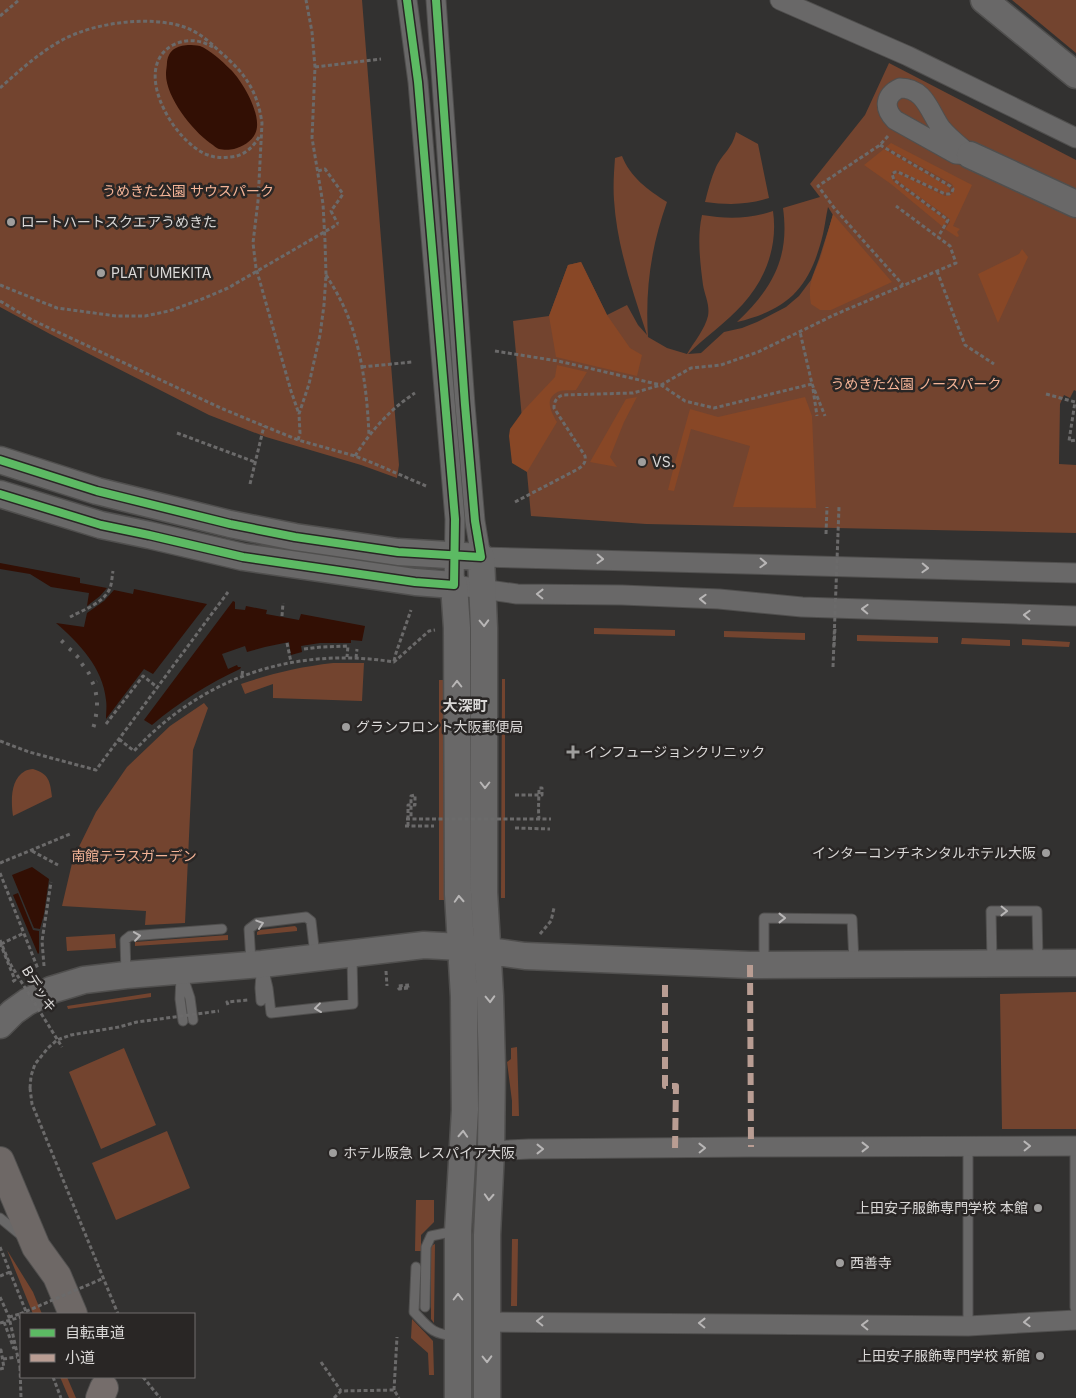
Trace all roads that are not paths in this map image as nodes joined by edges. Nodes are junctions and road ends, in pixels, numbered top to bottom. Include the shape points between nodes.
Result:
1 (408, 0) edge
2 (436, 0) edge
3 (780, 0) edge
4 (984, 0) edge
5 (1076, 75) edge
6 (1076, 138) edge
7 (970, 155) dead end
8 (1076, 204) edge
9 (0, 460) edge
10 (0, 494) edge
11 (454, 555) junction
12 (482, 557) junction
13 (1076, 573) edge
14 (454, 586) junction
15 (482, 589) junction
16 (1076, 616) edge
17 (222, 929) dead end
18 (462, 947) junction
19 (487, 951) junction
20 (352, 954) junction
21 (316, 958) junction
22 (1076, 963) edge
23 (992, 964) junction
24 (1038, 964) junction
25 (256, 965) junction
26 (764, 965) junction
27 (854, 965) junction
28 (181, 971) junction
29 (126, 975) junction
30 (261, 1001) dead end
31 (193, 1020) dead end
32 (183, 1021) dead end
33 (0, 1025) edge
34 (1075, 1146) edge
35 (968, 1147) junction
36 (491, 1151) junction
37 (0, 1161) edge
38 (0, 1218) edge
39 (458, 1231) junction
40 (36, 1247) junction
41 (416, 1267) dead end
42 (425, 1307) dead end
43 (1076, 1311) edge
44 (73, 1313) edge
45 (1076, 1320) edge
46 (486, 1322) junction
47 (968, 1326) junction
48 (458, 1336) junction
49 (458, 1398) edge
50 (487, 1398) edge

1 - 11 street via 428,199 454,519
2 - 12 street via 464,405 475,521
3 - 6 street via 908,56
4 - 5 street
7 - 8 street
9 - 11 street via 97,491 230,524 398,552
10 - 14 street via 101,525 243,557
11 - 12 street
11 - 14 street
12 -> 13 street
12 - 15 street
14 - 15 street
18 -> 14 street via 458,894
16 -> 15 street via 802,607 719,599 517,594
15 -> 19 street
29 -> 17 lane via 125,940 130,936
18 - 19 street
18 - 20 street via 424,945
39 -> 18 street via 464,1110
19 - 26 street via 525,956
19 -> 36 street via 491,1005
20 - 21 street
20 -> 25 lane via 353,1004 271,1013 268,988
21 - 25 street
25 -> 21 lane via 249,929 256,923 306,917 312,921
22 - 24 street
23 - 24 street
23 -> 24 lane via 991,911 1037,912
23 - 27 street
25 - 28 street
25 - 30 lane
26 - 27 street
26 -> 27 lane via 764,918 852,918
28 - 29 street
28 - 31 lane
28 - 32 lane
29 - 33 street via 84,980 51,990 27,1002
35 -> 34 street
34 - 43 lane
36 -> 35 street
35 - 47 lane
36 -> 46 street
37 - 40 main road
38 - 40 lane
39 - 42 lane via 431,1236 426,1247
48 -> 39 street
40 - 44 main road via 57,1276
41 - 48 lane via 414,1312 431,1330
45 -> 47 street
47 -> 46 street
46 -> 50 street
48 - 49 street

